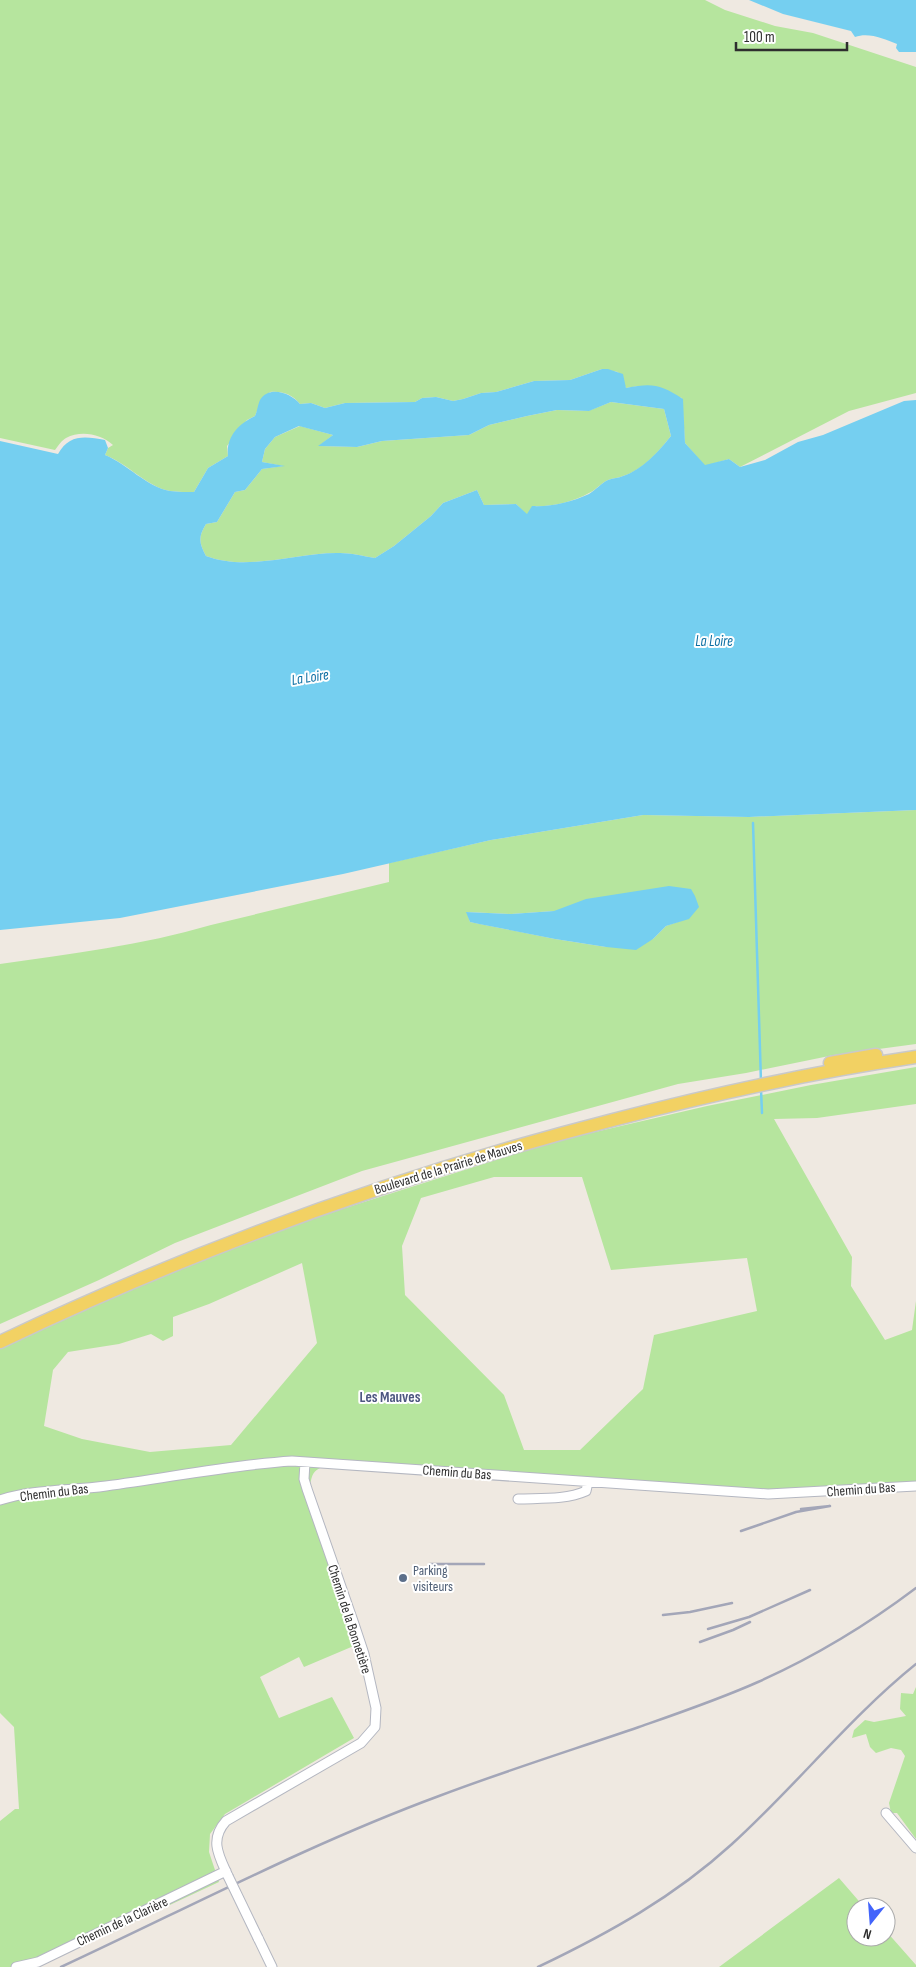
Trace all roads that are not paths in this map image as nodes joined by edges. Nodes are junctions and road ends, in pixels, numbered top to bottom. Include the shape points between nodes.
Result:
1 (916, 1049) edge
2 (916, 1057) edge
3 (916, 1062) edge
4 (837, 1071) junction
5 (0, 1333) edge
6 (0, 1342) edge
7 (305, 1462) junction
8 (588, 1482) junction
9 (916, 1486) edge
10 (518, 1499) dead end
11 (0, 1500) edge
12 (886, 1814) dead end
13 (916, 1848) edge
14 (227, 1873) junction
15 (16, 1967) edge
16 (272, 1967) edge

1 - 5 main road, Boulevard de la Prairie de Mauves via 759,1076 478,1148 218,1238
2 - 4 main road, Boulevard de la Prairie de Mauves
3 - 4 main road
4 - 6 main road, Boulevard de la Prairie de Mauves via 677,1103 548,1136 412,1177 212,1249
7 - 8 street, Chemin du Bas
7 - 11 street, Chemin du Bas via 264,1464
7 - 14 street, Chemin de la Bonnetière via 304,1479 364,1654 377,1721 361,1743 226,1821 216,1838
8 - 9 street, Chemin du Bas via 768,1494
8 - 10 street via 586,1490 576,1494
12 - 13 street
14 - 15 street, Chemin de la Clarière via 38,1962
14 - 16 street, Chemin de la Bonnetière, bridge

